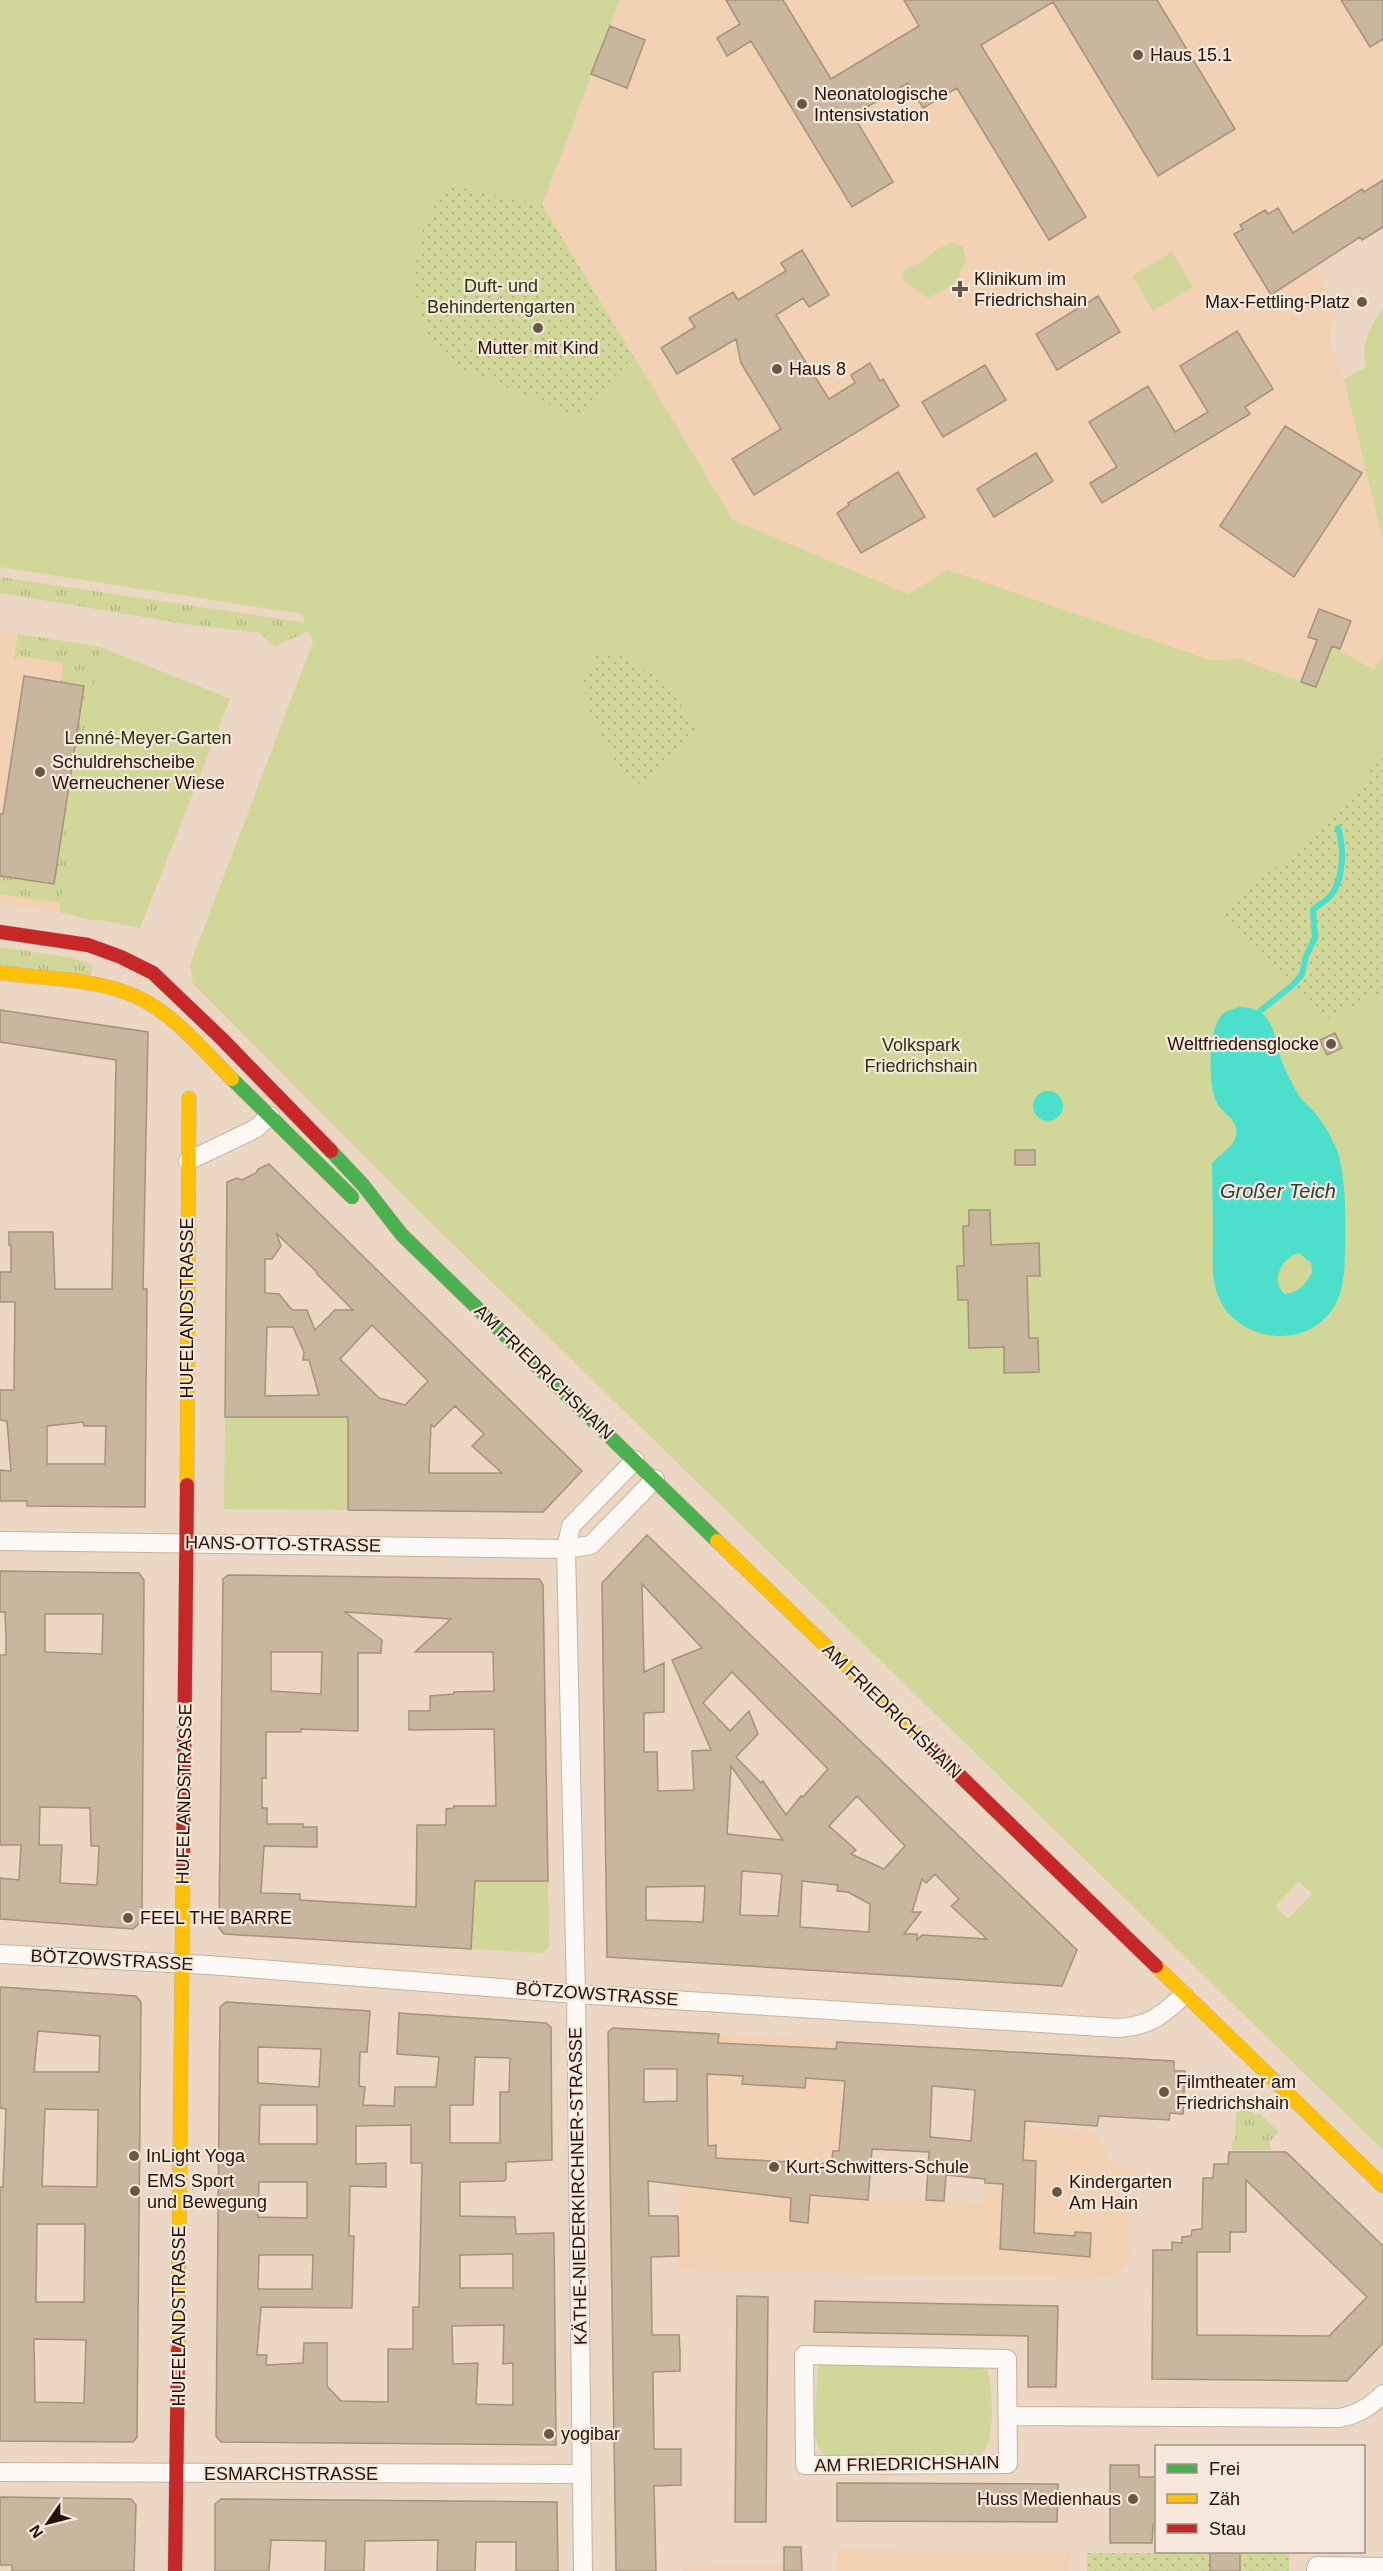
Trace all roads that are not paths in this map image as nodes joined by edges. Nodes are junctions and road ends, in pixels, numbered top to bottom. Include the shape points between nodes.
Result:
1 (0, 932) edge
2 (0, 973) edge
3 (153, 973) junction
4 (140, 998) junction
5 (189, 1098) dead end
6 (270, 1116) junction
7 (188, 1161) junction
8 (402, 1235) junction
9 (635, 1460) junction
10 (655, 1479) junction
11 (0, 1541) edge
12 (187, 1543) junction
13 (566, 1549) junction
14 (0, 1954) edge
15 (182, 1964) junction
16 (576, 1994) junction
17 (1184, 1995) junction
18 (1383, 2186) edge
19 (1383, 2394) edge
20 (1008, 2416) junction
21 (0, 2472) edge
22 (177, 2473) junction
23 (582, 2475) junction
24 (1383, 2567) edge
25 (175, 2571) edge
26 (583, 2571) edge
27 (1317, 2571) edge

1 - 3 street, AM FRIEDRICHSHAIN via 88,945
2 - 4 street, AM FRIEDRICHSHAIN via 119,990
3 - 4 street
3 - 8 street, AM FRIEDRICHSHAIN via 314,1133 363,1185
4 - 6 street, AM FRIEDRICHSHAIN via 172,1021
5 - 7 street, HUFELANDSTRASSE
6 - 7 street via 255,1129
6 - 8 street, AM FRIEDRICHSHAIN via 371,1215
7 - 12 street, HUFELANDSTRASSE
8 - 9 street, AM FRIEDRICHSHAIN
9 - 10 street, AM FRIEDRICHSHAIN
9 - 13 street, KÄTHE-NIEDERKIRCHNER-STRASSE via 571,1526
10 - 13 street via 591,1545
10 - 17 street, AM FRIEDRICHSHAIN
11 - 12 street, HANS-OTTO-STRASSE
12 - 13 street, HANS-OTTO-STRASSE
12 - 15 street, HUFELANDSTRASSE
13 - 16 street, KÄTHE-NIEDERKIRCHNER-STRASSE
14 - 15 street, BÖTZOWSTRASSE
15 - 16 street, BÖTZOWSTRASSE
15 - 22 street, HUFELANDSTRASSE
16 - 17 street, BÖTZOWSTRASSE via 1118,2028 1151,2022
16 - 23 street, KÄTHE-NIEDERKIRCHNER-STRASSE
17 - 18 street, AM FRIEDRICHSHAIN
19 - 20 street via 1370,2407 1340,2418
20 - 20 street, AM FRIEDRICHSHAIN via 1007,2359 804,2355 805,2465 1008,2463
21 - 22 street, ESMARCHSTRASSE
22 - 23 street, ESMARCHSTRASSE
22 - 25 street, HUFELANDSTRASSE
23 - 26 street, KÄTHE-NIEDERKIRCHNER-STRASSE
24 - 27 street via 1317,2566

